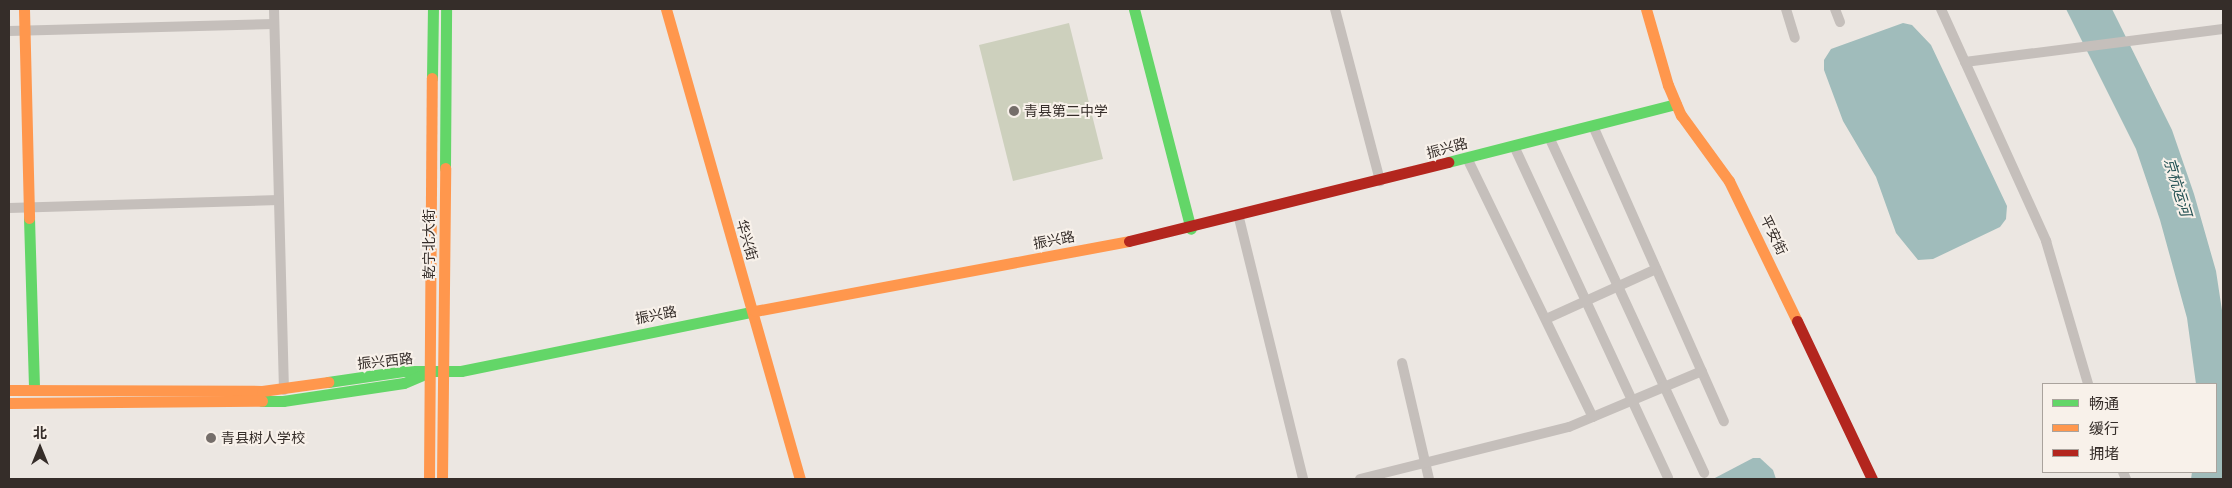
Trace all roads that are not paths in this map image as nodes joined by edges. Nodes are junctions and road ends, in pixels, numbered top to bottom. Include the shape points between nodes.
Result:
1 (24, 9) edge
2 (274, 9) edge
3 (433, 9) edge
4 (446, 9) edge
5 (666, 9) edge
6 (1134, 9) edge
7 (1335, 9) edge
8 (1646, 9) edge
9 (1786, 9) edge
10 (1836, 9) edge
11 (1941, 9) edge
12 (1840, 22) dead end
13 (274, 24) junction
14 (2223, 29) edge
15 (9, 30) edge
16 (24, 30) junction
17 (1794, 38) dead end
18 (1965, 62) junction
19 (1676, 104) junction
20 (1593, 126) junction
21 (1549, 137) junction
22 (1514, 146) junction
23 (1467, 158) junction
24 (1380, 181) junction
25 (279, 200) junction
26 (29, 207) junction
27 (9, 208) edge
28 (1239, 218) junction
29 (1191, 229) junction
30 (1656, 269) junction
31 (1618, 286) junction
32 (1586, 301) junction
33 (752, 312) junction
34 (1546, 319) junction
35 (1402, 363) dead end
36 (1702, 371) junction
37 (430, 372) junction
38 (443, 372) junction
39 (2088, 383) edge
40 (1664, 387) junction
41 (9, 390) edge
42 (34, 390) junction
43 (284, 390) junction
44 (1632, 401) junction
45 (9, 403) edge
46 (1593, 417) junction
47 (1724, 421) dead end
48 (1425, 463) junction
49 (1704, 474) dead end
50 (1384, 476) edge
51 (1668, 478) dead end
52 (429, 479) edge
53 (442, 479) edge
54 (800, 479) edge
55 (1303, 479) edge
56 (1360, 479) edge
57 (1429, 479) edge
58 (1872, 479) edge

1 - 16 street
2 - 13 street
3 - 37 street, 乾宁北大街
4 - 38 street, 乾宁北大街
5 - 33 street, 华兴街
6 - 29 street
7 - 24 street
8 - 19 street, 平安街
9 - 17 street
10 - 12 street
11 - 18 street
13 - 16 street
13 - 25 street
14 - 18 street
15 - 16 street
16 - 26 street
18 - 39 street via 2046,241
19 - 20 street, 振兴路
19 - 58 street, 平安街 via 1745,210
20 - 21 street, 振兴路
20 - 30 street
21 - 22 street, 振兴路
21 - 31 street
22 - 23 street, 振兴路
22 - 32 street
23 - 24 street, 振兴路
23 - 34 street
24 - 28 street, 振兴路
25 - 26 street
25 - 43 street
26 - 27 street
26 - 42 street
28 - 29 street, 振兴路
28 - 55 street
29 - 33 street, 振兴路
30 - 31 street
30 - 36 street
31 - 32 street
31 - 40 street
32 - 34 street
32 - 44 street
33 - 38 street, 振兴路
33 - 54 street, 华兴街
34 - 46 street
35 - 48 street
36 - 40 street
36 - 47 street
37 - 38 street, 振兴路
37 - 43 street, 振兴西路 via 403,371
37 - 45 street, 振兴西路 via 404,383 283,401
37 - 52 street, 乾宁北大街
38 - 53 street, 乾宁北大街
40 - 44 street
40 - 49 street
41 - 42 street, 振兴西路
42 - 43 street, 振兴西路
44 - 46 street
44 - 51 street
46 - 48 street via 1548,433
48 - 50 street
48 - 57 street
50 - 56 street

